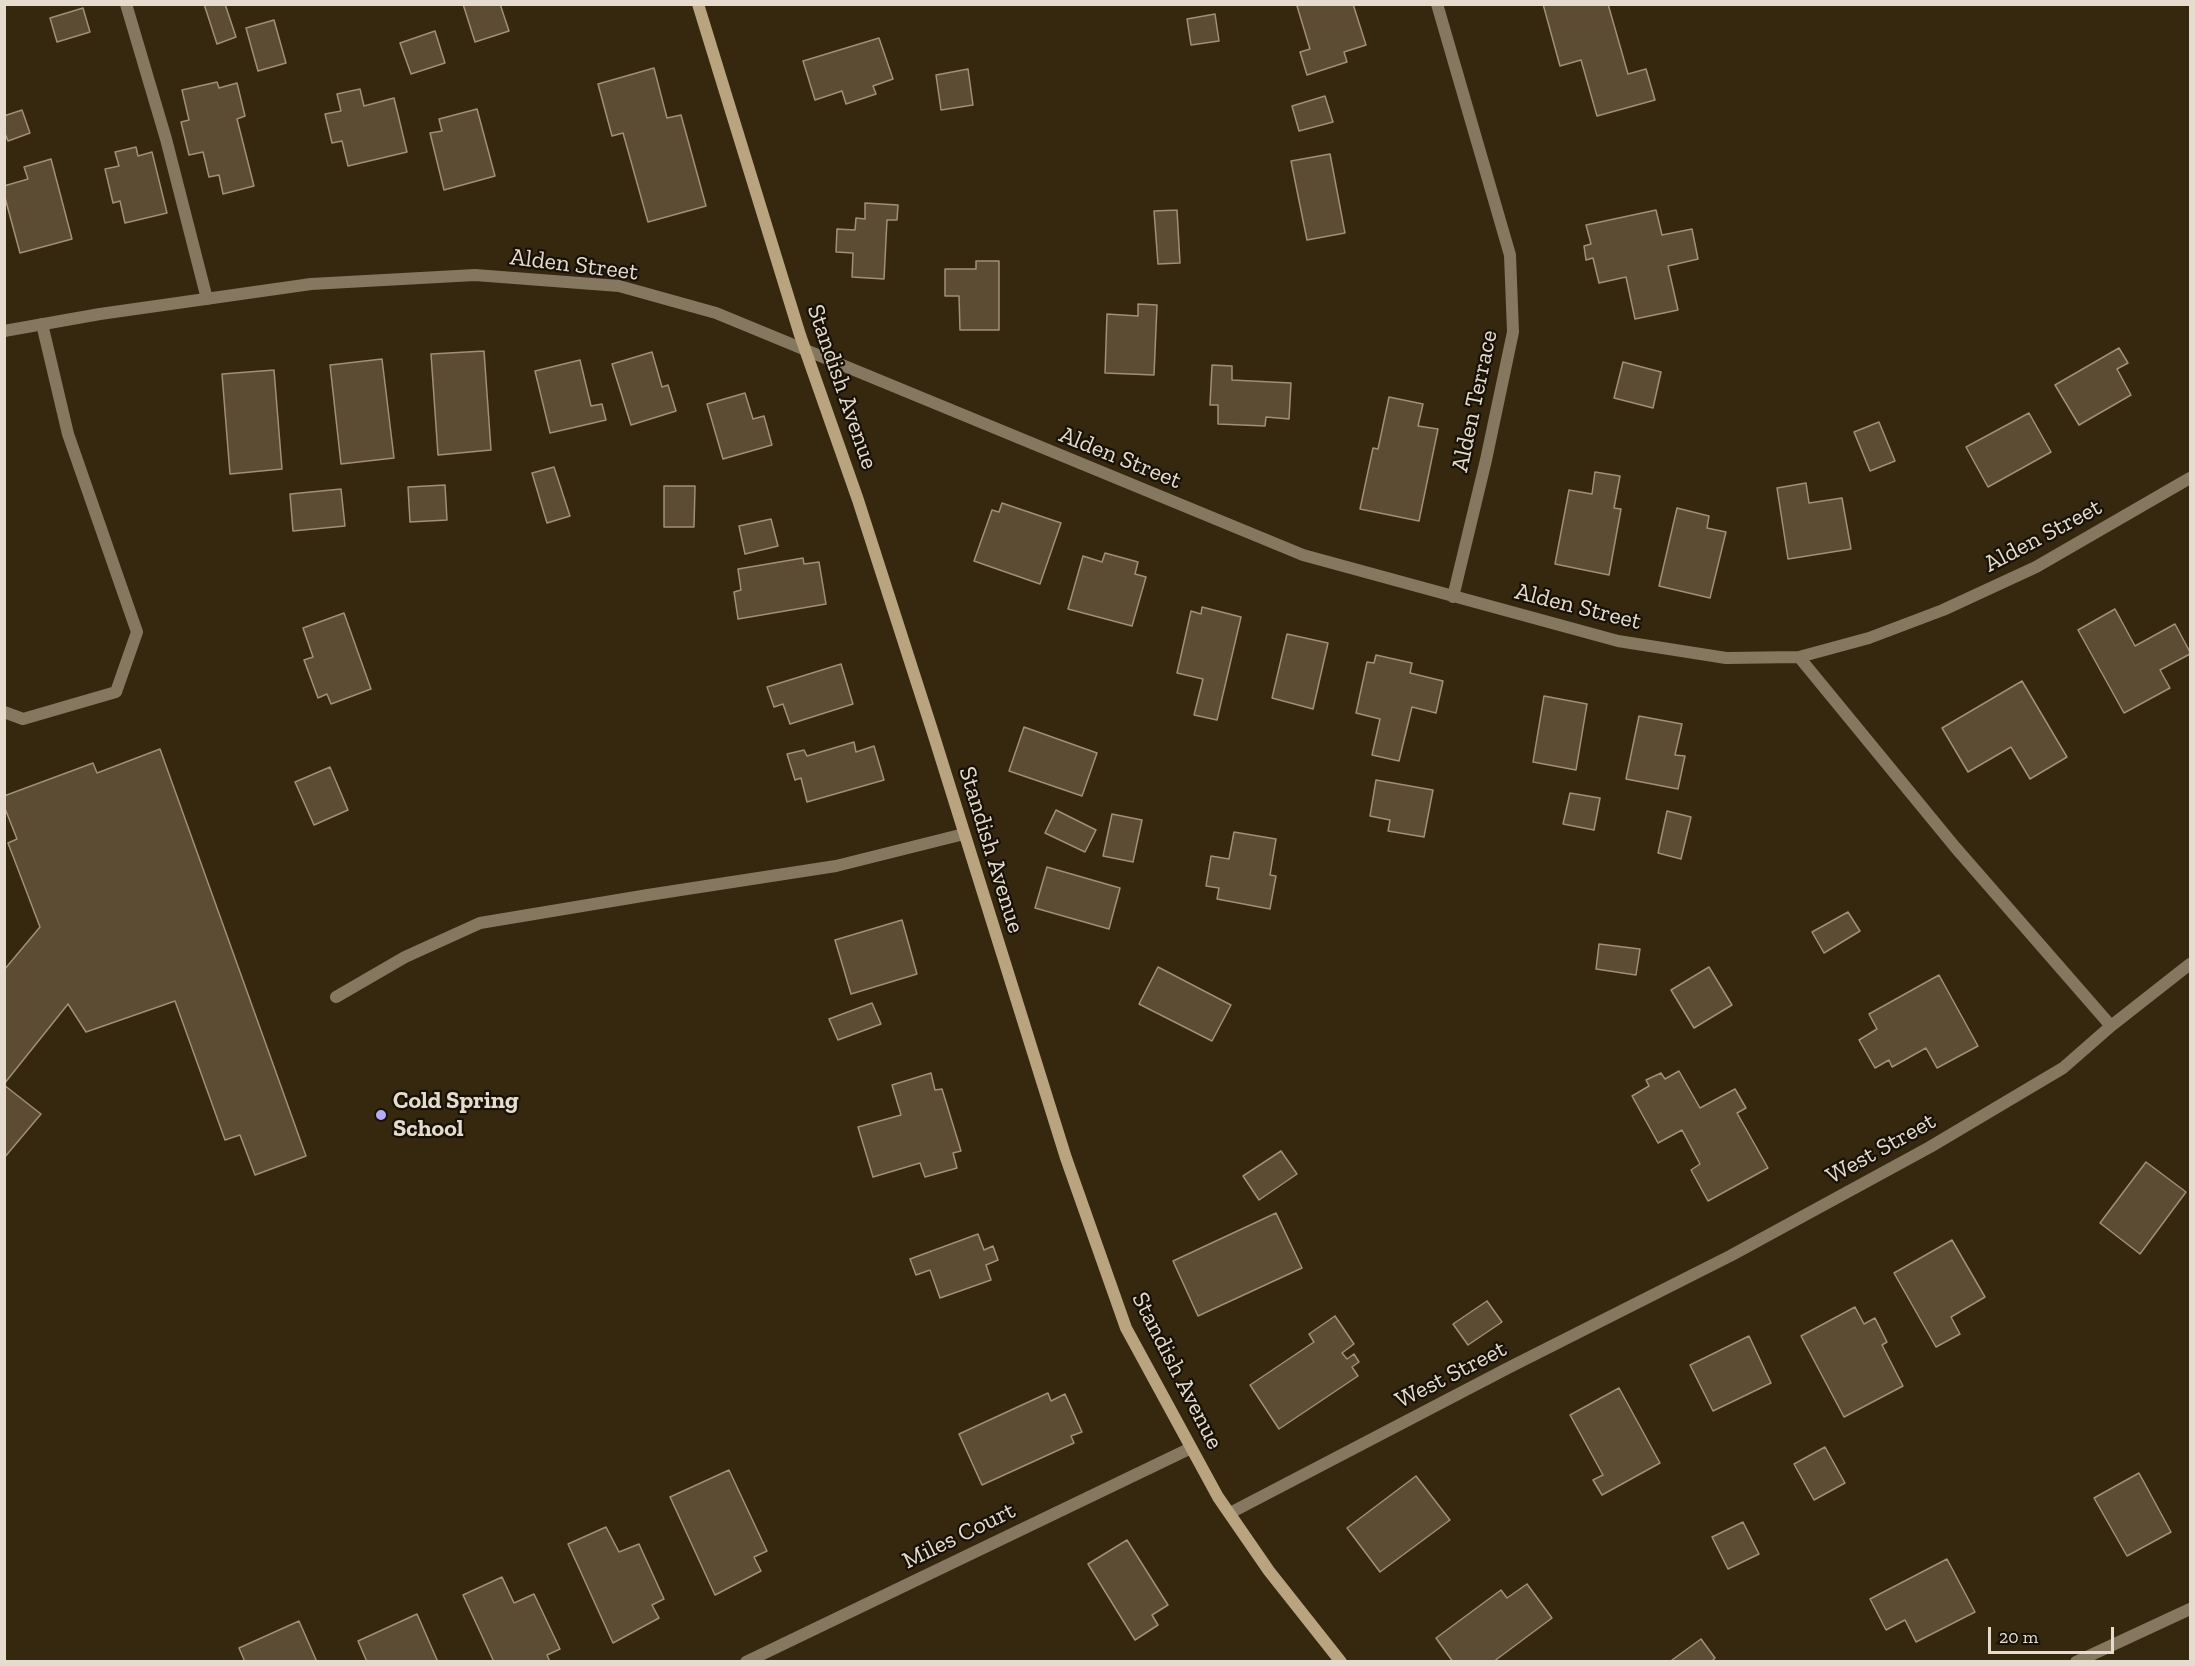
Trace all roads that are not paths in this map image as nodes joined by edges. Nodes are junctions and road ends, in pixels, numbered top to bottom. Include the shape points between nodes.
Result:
1 (126, 4) edge
2 (698, 4) edge
3 (1437, 4) edge
4 (207, 299) junction
5 (42, 324) junction
6 (4, 331) edge
7 (806, 350) junction
8 (2190, 478) edge
9 (1453, 597) junction
10 (1799, 657) junction
11 (4, 712) edge
12 (964, 834) junction
13 (2190, 964) edge
14 (336, 997) dead end
15 (2111, 1026) junction
16 (1191, 1448) junction
17 (1230, 1513) junction
18 (2190, 1609) edge
19 (746, 1662) edge
20 (1341, 1662) edge
21 (2076, 1662) edge

1 - 4 street
2 - 7 street, Standish Avenue
3 - 9 street, Alden Terrace via 1510,255 1513,332
4 - 5 street, Alden Street
4 - 7 street, Alden Street via 311,284 475,275 619,286 716,313
5 - 6 street, Alden Street
5 - 11 street via 69,434 137,632 116,692 23,719
7 - 9 street, Alden Street via 1303,555
7 - 12 street, Standish Avenue
8 - 10 street, Alden Street via 2036,567 1943,610 1869,638
9 - 10 street, Alden Street via 1618,641 1726,658
10 - 15 street via 1955,847
12 - 14 street via 836,866 480,923 405,957
12 - 16 street, Standish Avenue via 1065,1158 1126,1328
13 - 15 street, West Street
15 - 17 street, West Street via 2063,1068 1930,1148 1730,1256
16 - 17 street, Standish Avenue
16 - 19 street, Miles Court
17 - 20 street, Standish Avenue via 1269,1571
18 - 21 street

